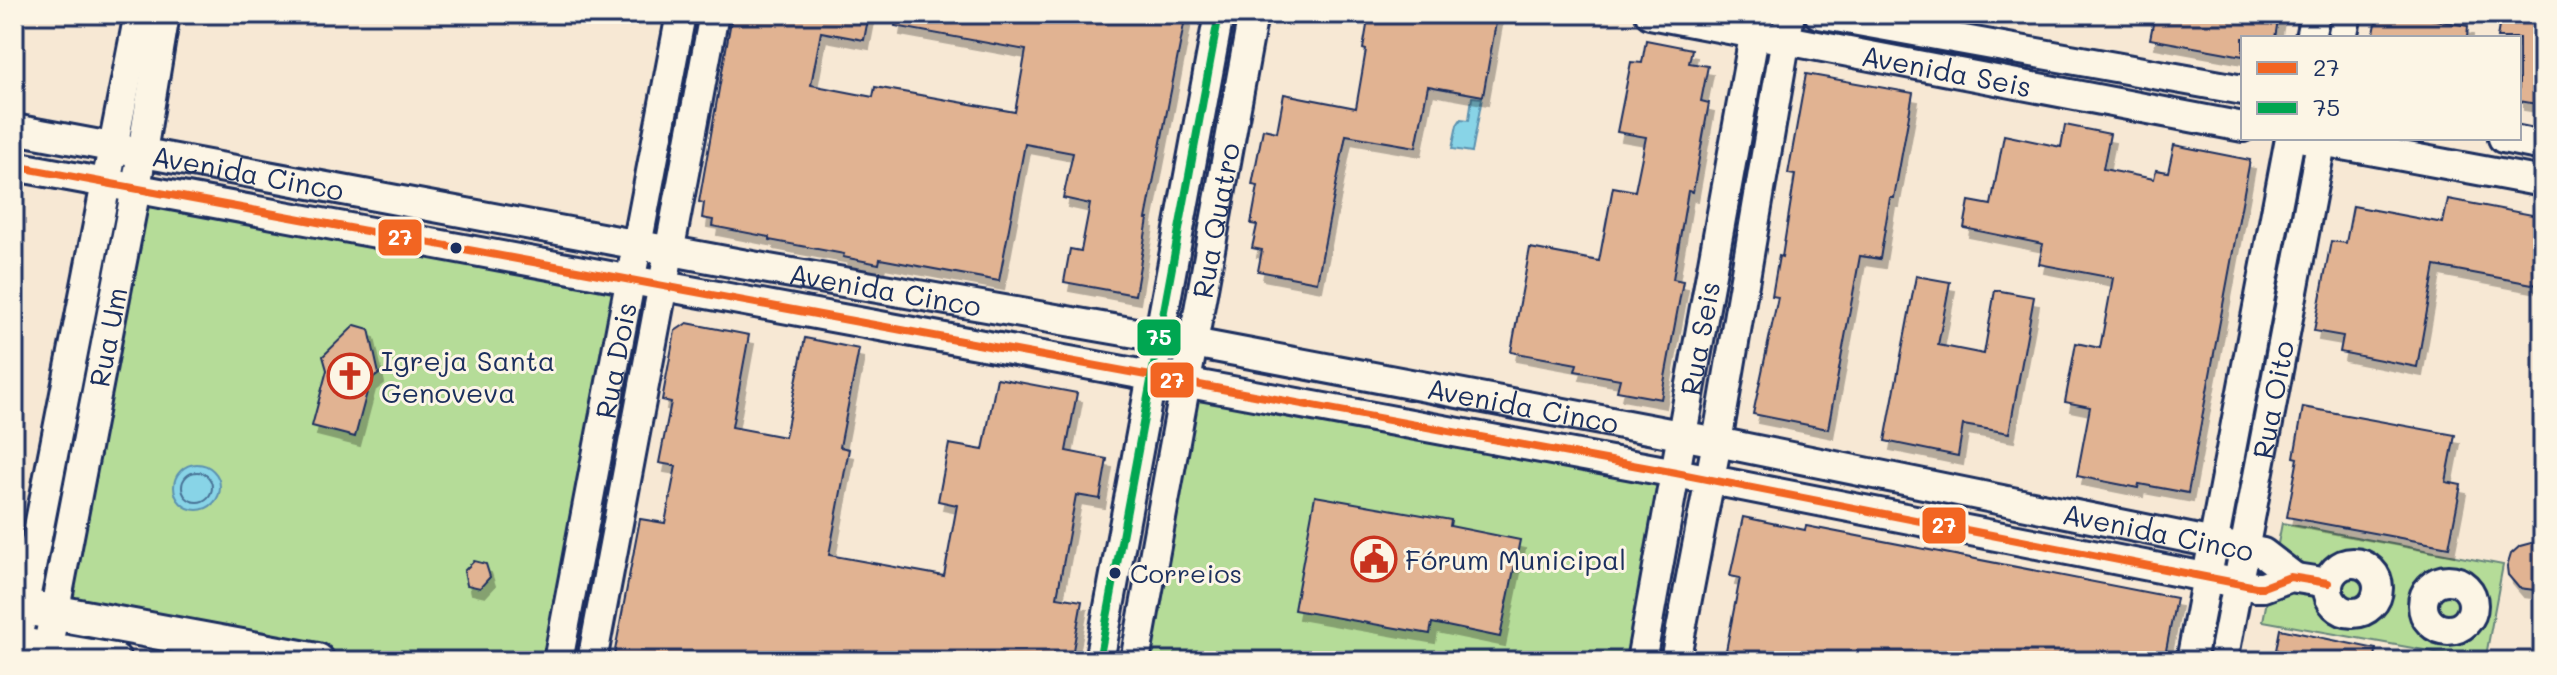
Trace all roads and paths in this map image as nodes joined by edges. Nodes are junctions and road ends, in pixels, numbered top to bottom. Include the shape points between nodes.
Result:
1 (139, 14) edge
2 (165, 14) edge
3 (681, 14) edge
4 (714, 14) edge
5 (1219, 14) edge
6 (1253, 14) edge
7 (1650, 14) edge
8 (1819, 14) edge
9 (2315, 14) edge
10 (2347, 14) edge
11 (1756, 24) edge
12 (1788, 27) edge
13 (2310, 36) edge
14 (2342, 36) edge
15 (2241, 90) edge
16 (2241, 127) edge
17 (14, 129) edge
18 (2290, 140) edge
19 (2316, 140) edge
20 (2321, 140) edge
21 (2513, 140) edge
22 (2543, 146) edge
23 (128, 150) junction
24 (14, 166) edge
25 (2543, 182) edge
26 (107, 183) junction
27 (136, 188) junction
28 (638, 245) junction
29 (669, 251) junction
30 (632, 280) junction
31 (664, 286) junction
32 (1159, 337) junction
33 (1193, 343) junction
34 (1152, 375) junction
35 (1187, 382) junction
36 (1682, 436) junction
37 (1717, 442) junction
38 (1676, 473) junction
39 (1710, 480) junction
40 (2214, 542) junction
41 (2245, 549) junction
42 (2207, 577) junction
43 (2294, 577) junction
44 (2238, 584) junction
45 (2423, 600) dead end
46 (31, 608) edge
47 (27, 651) edge
48 (114, 661) edge
49 (317, 661) edge
50 (558, 661) edge
51 (592, 661) edge
52 (1099, 661) edge
53 (1135, 661) edge
54 (1641, 661) edge
55 (1675, 661) edge
56 (2191, 661) edge
57 (2223, 661) edge

1 - 23 street, Rua Um
2 - 23 street, Rua Um
3 - 28 street, Rua Dois
4 - 29 street, Rua Dois
5 - 32 street, Rua Quatro
6 - 33 street, Rua Quatro
7 - 11 street, Avenida Seis
8 - 15 street, Avenida Seis
9 - 13 street
10 - 14 street
11 - 12 street, Avenida Seis
11 - 36 street, Rua Seis
12 - 16 street, Avenida Seis
12 - 37 street, Rua Seis
17 - 23 street, Avenida Cinco
18 - 40 street, Rua Oito
19 - 41 street, Rua Oito
20 - 25 street
21 - 22 street
23 - 26 street, Rua Um
23 - 27 street, Rua Um
23 - 28 street, Avenida Cinco
24 - 26 street, Avenida Cinco
26 - 27 street, Avenida Cinco
26 - 46 street, Rua Um
27 - 30 street, Avenida Cinco
27 - 46 street, Rua Um
28 - 29 street, Avenida Cinco
28 - 30 street, Rua Dois
29 - 31 street, Rua Dois
29 - 32 street, Avenida Cinco
30 - 31 street, Avenida Cinco
30 - 50 street, Rua Dois
31 - 34 street, Avenida Cinco
31 - 51 street, Rua Dois
32 - 33 street, Avenida Cinco
32 - 34 street, Rua Quatro
33 - 35 street, Rua Quatro
33 - 36 street, Avenida Cinco
34 - 35 street, Avenida Cinco
34 - 52 street, Rua Quatro
35 - 38 street, Avenida Cinco
35 - 53 street, Rua Quatro
36 - 37 street, Avenida Cinco
36 - 38 street, Rua Seis
37 - 39 street, Rua Seis
37 - 40 street, Avenida Cinco
38 - 39 street, Avenida Cinco
38 - 54 street, Rua Seis
39 - 42 street, Avenida Cinco
39 - 55 street, Rua Seis
40 - 41 street, Avenida Cinco
40 - 42 street, Rua Oito
41 - 43 street, Avenida Cinco via 2263,553
41 - 44 street, Rua Oito
42 - 44 street, Avenida Cinco
42 - 56 street, Rua Oito
43 - 44 street, Avenida Cinco via 2263,587
43 - 45 street via 2328,583 2335,606 2350,613 2365,611 2378,592
44 - 57 street, Rua Oito
46 - 47 street, Rua Um
46 - 49 street
47 - 48 street

